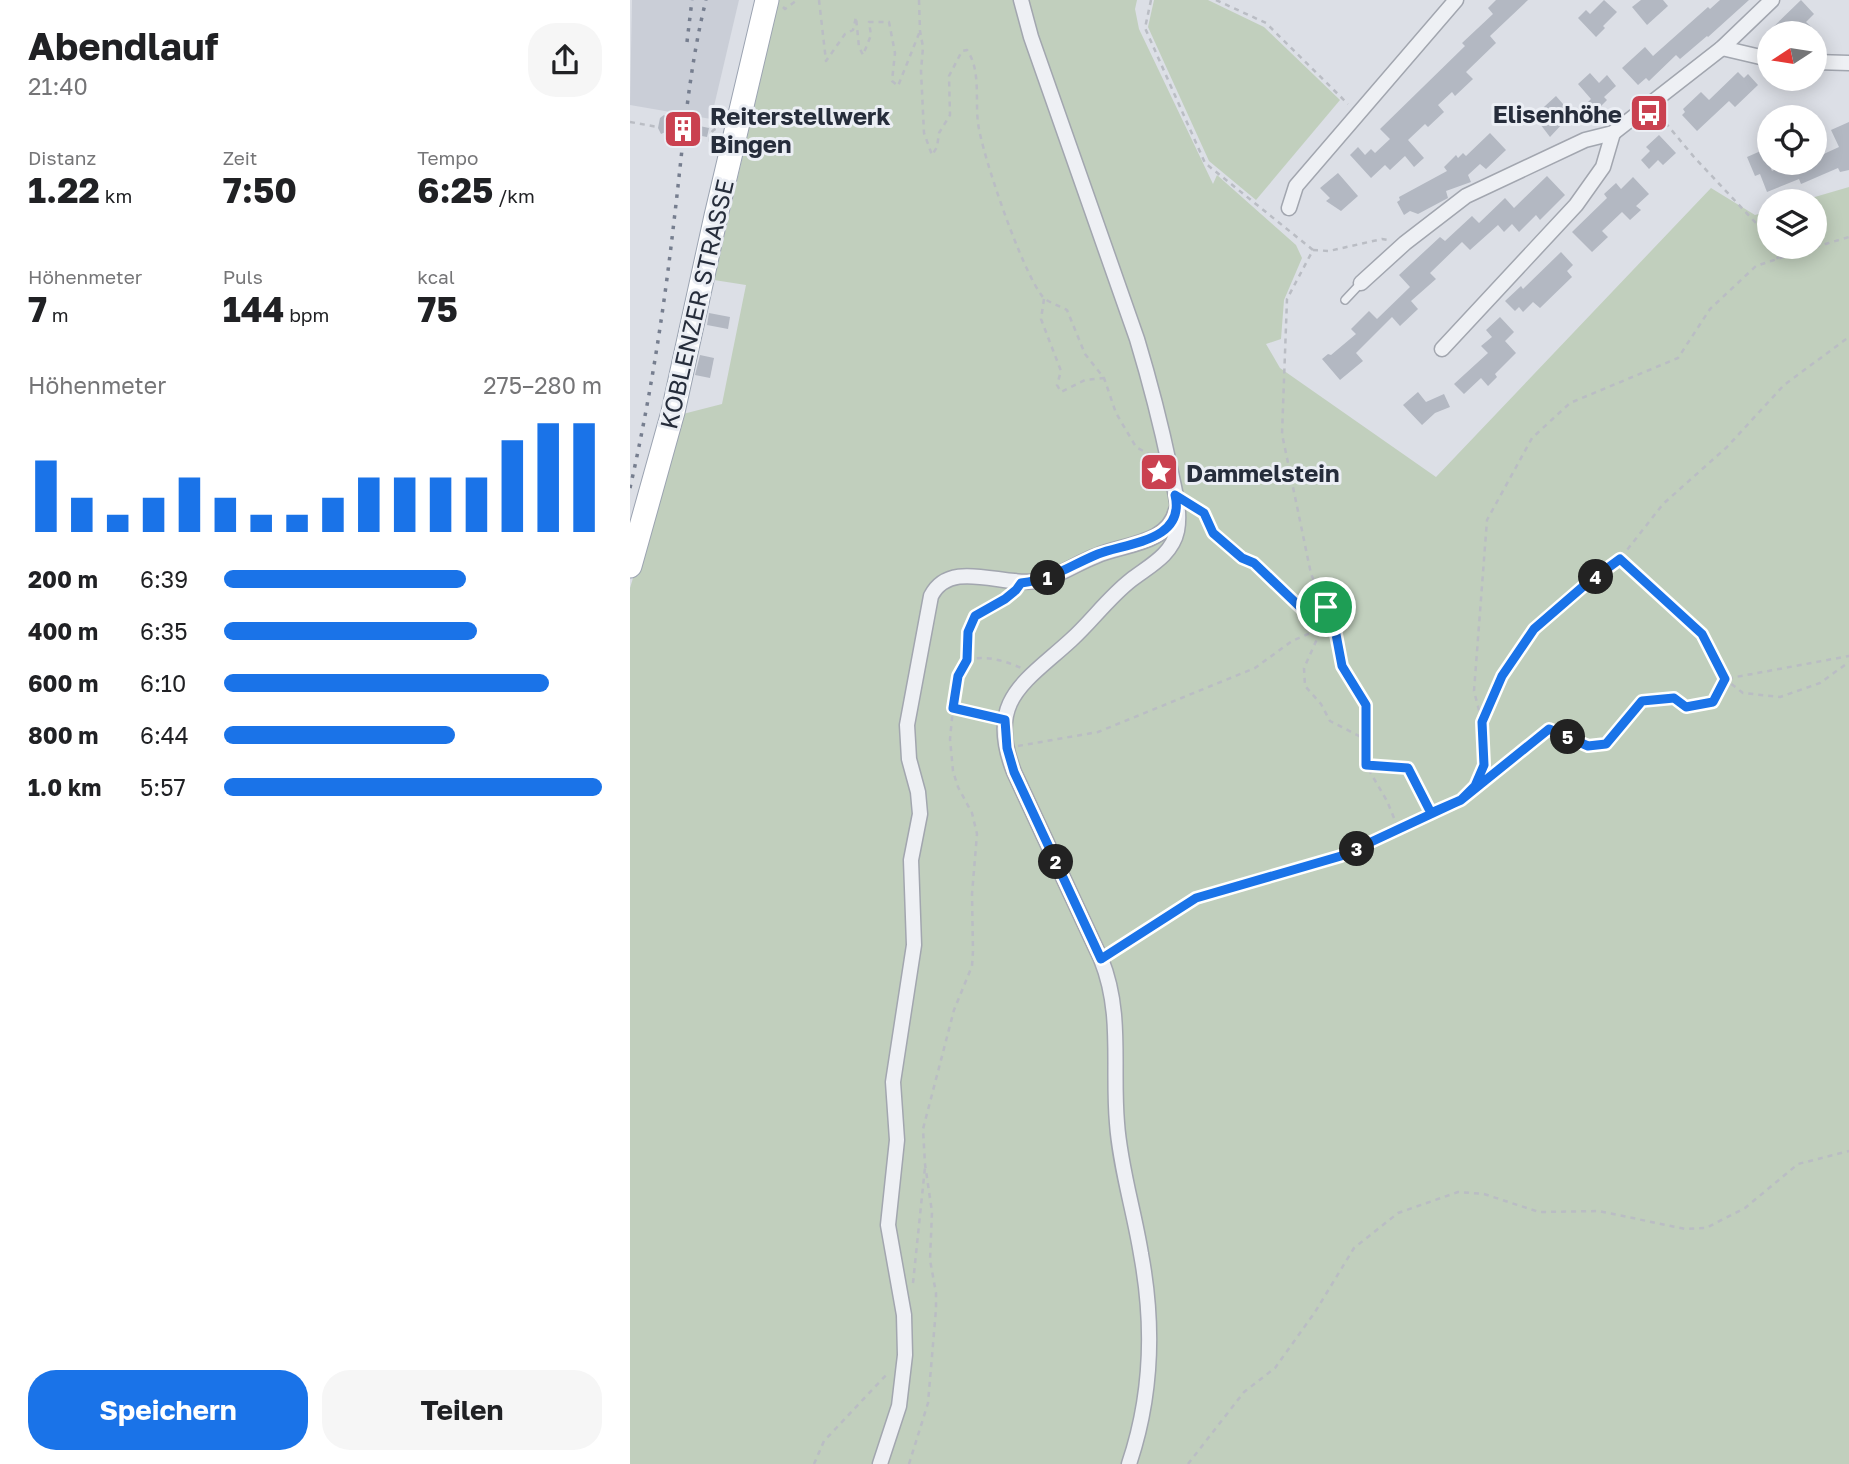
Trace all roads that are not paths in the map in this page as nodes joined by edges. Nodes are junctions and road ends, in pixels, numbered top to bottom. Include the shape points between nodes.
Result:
1 (1021, 0) edge
2 (1456, 0) edge
3 (1772, 0) edge
4 (774, 3) edge
5 (1722, 48) junction
6 (1757, 56) edge
7 (1827, 62) edge
8 (1849, 63) edge
9 (1613, 133) junction
10 (1289, 208) dead end
11 (1361, 283) joint
12 (1345, 300) dead end
13 (1442, 349) dead end
14 (1177, 500) junction
15 (630, 566) edge
16 (880, 1464) edge
17 (1129, 1464) edge

1 - 14 street via 1137,339
2 - 10 street via 1296,186
3 - 5 street
4 - 15 main road, KOBLENZER STRASSE
5 - 6 street
5 - 9 street
7 - 8 street
9 - 11 street via 1585,140 1466,196
9 - 13 street via 1603,167 1576,205
11 - 12 lane
14 - 16 street via 1168,527 1146,541 1097,555 1050,578 1021,583 962,576 946,579 931,596 907,747 920,814 911,860 914,945 894,1065 897,1140 888,1225 904,1315 905,1355 899,1406
14 - 17 street via 1177,533 1168,551 1017,688 1005,720 1007,748 1017,778 1101,959 1114,1003 1117,1122 1149,1323 1146,1392

